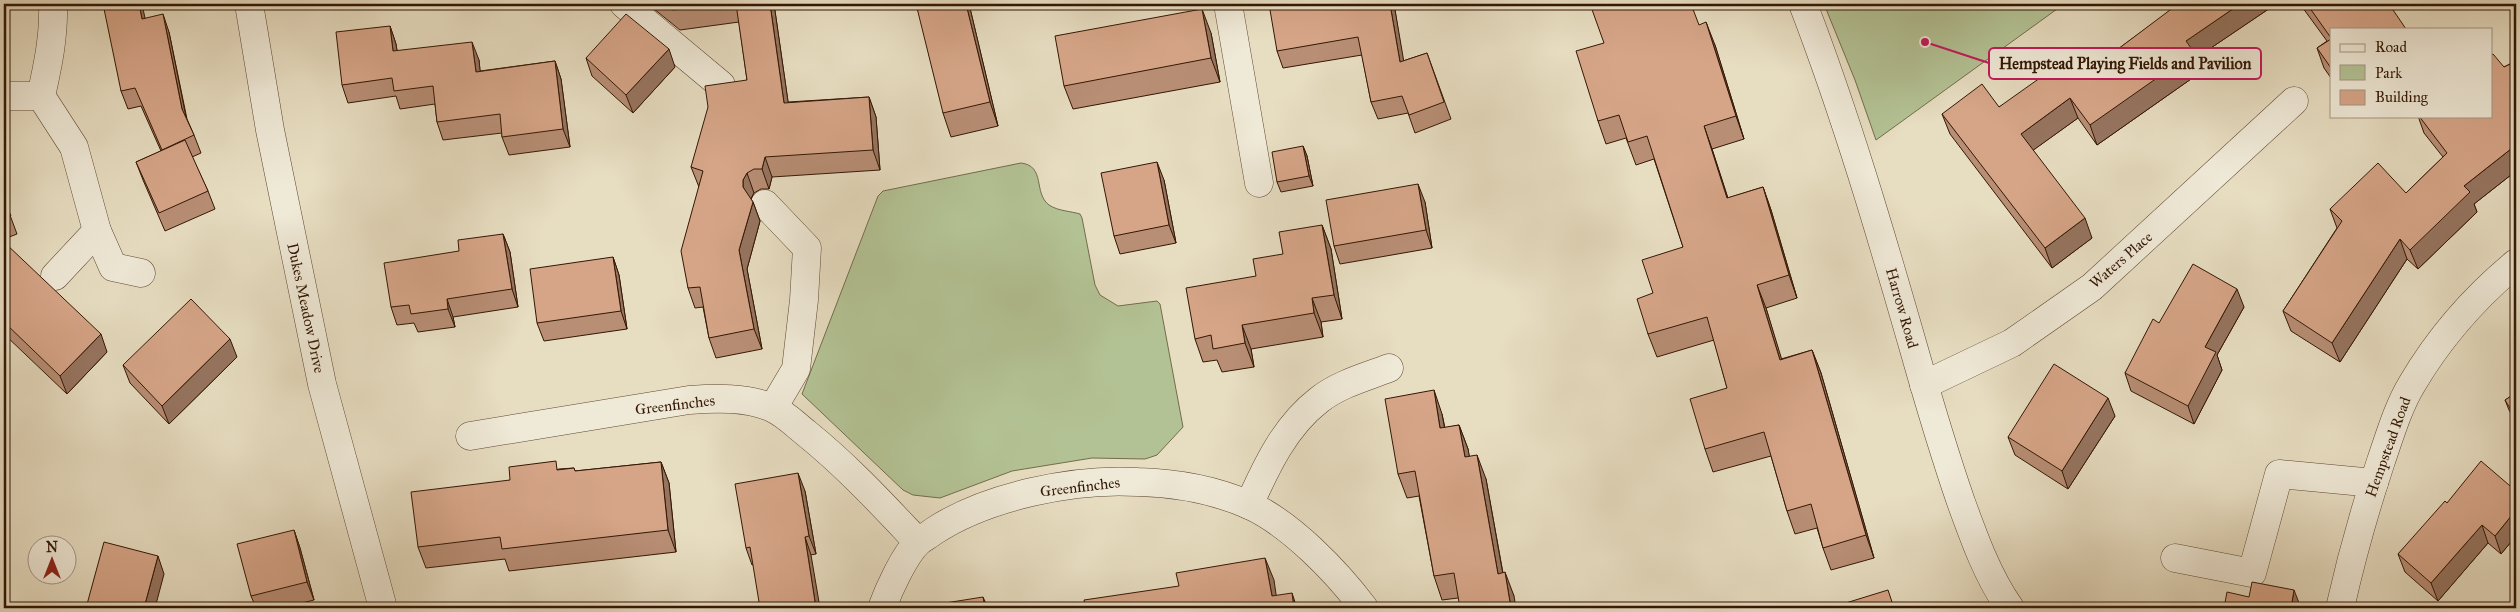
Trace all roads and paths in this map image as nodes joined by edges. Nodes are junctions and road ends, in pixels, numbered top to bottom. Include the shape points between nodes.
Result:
1 (53, 4) edge
2 (249, 4) edge
3 (624, 4) edge
4 (1228, 4) edge
5 (1803, 4) edge
6 (721, 86) edge
7 (4, 96) edge
8 (41, 96) junction
9 (2294, 101) dead end
10 (1259, 183) dead end
11 (765, 204) dead end
12 (97, 231) junction
13 (2516, 263) edge
14 (141, 274) dead end
15 (55, 276) dead end
16 (1389, 368) dead end
17 (1924, 385) junction
18 (773, 408) junction
19 (470, 436) dead end
20 (2374, 483) junction
21 (1250, 505) junction
22 (918, 542) junction
23 (2175, 558) dead end
24 (383, 608) edge
25 (882, 608) edge
26 (1364, 608) edge
27 (2010, 608) edge
28 (2340, 608) edge

1 - 8 street via 54,28
2 - 24 street, Dukes Meadow Drive via 270,130 322,384
3 - 6 street
4 - 10 street
5 - 17 street, Harrow Road via 1828,68
7 - 8 street
8 - 12 street via 74,147
9 - 17 street, Waters Place via 2092,287 2012,342
11 - 18 street via 807,248 796,369
12 - 14 street via 113,267
12 - 15 street
13 - 20 street, Hempstead Road via 2459,318 2430,355 2407,394
16 - 21 street via 1343,386 1319,400 1294,425 1270,460
17 - 27 street, Harrow Road via 1972,532 2000,594
18 - 19 street, Greenfinches via 748,401 697,400
18 - 22 street, Greenfinches via 835,458
20 - 23 street via 2279,474 2252,573
20 - 28 street, Hempstead Road
21 - 22 street, Greenfinches via 1170,484 1136,481 1086,484 987,504 952,519
21 - 26 street, Greenfinches via 1314,552 1344,581
22 - 25 street, Greenfinches

